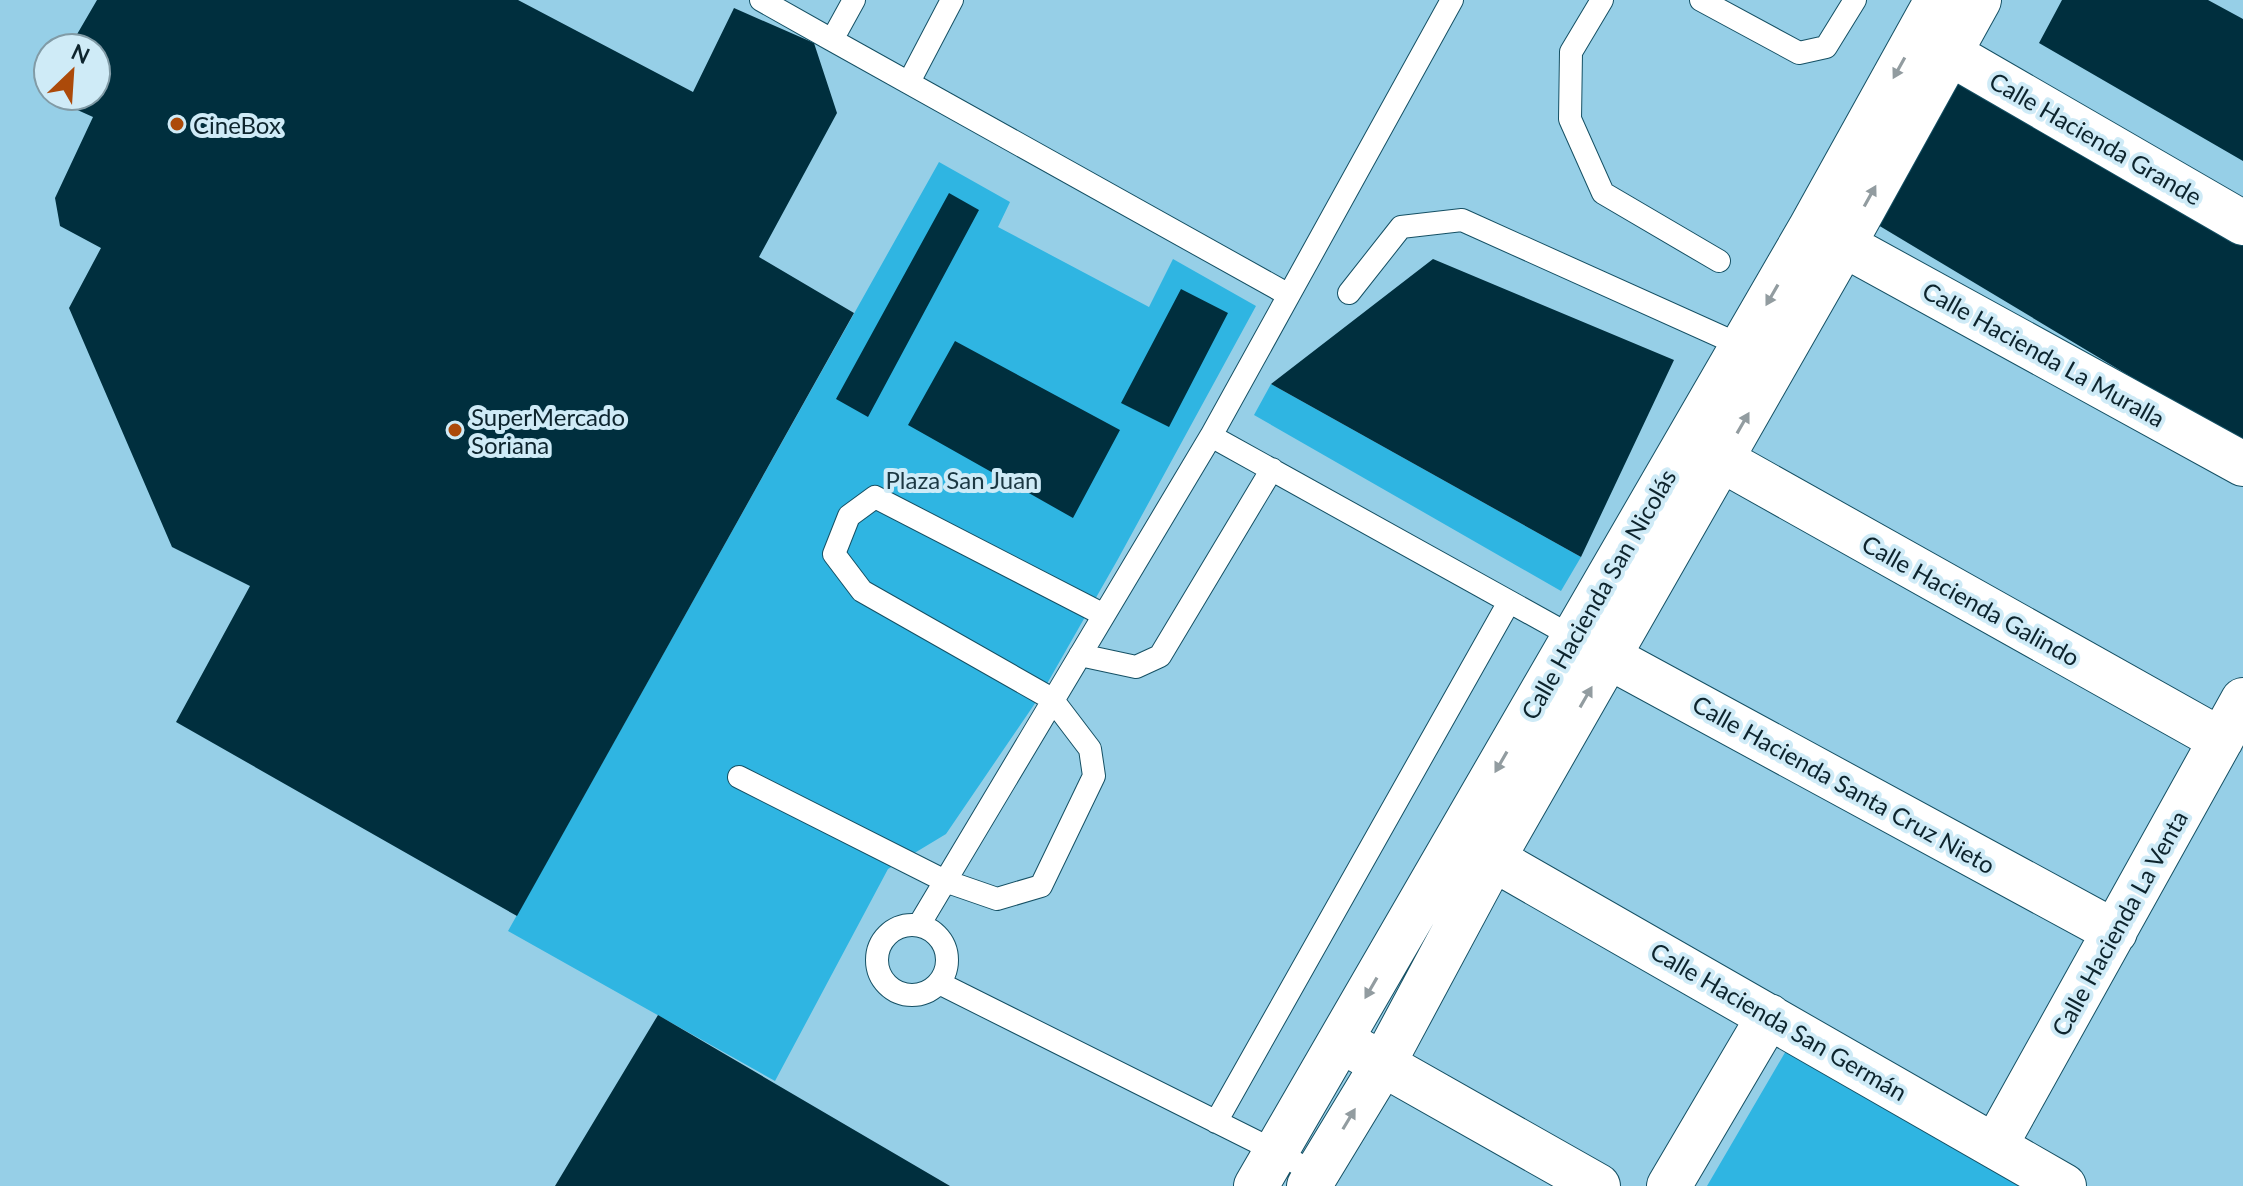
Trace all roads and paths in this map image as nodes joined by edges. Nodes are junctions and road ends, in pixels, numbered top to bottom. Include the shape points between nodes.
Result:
1 (761, 0) edge
2 (854, 0) edge
3 (952, 0) edge
4 (1452, 0) edge
5 (1602, 0) edge
6 (1701, 0) edge
7 (1855, 0) edge
8 (1937, 0) edge
9 (1979, 0) edge
10 (832, 40) junction
11 (1949, 53) junction
12 (909, 82) junction
13 (2243, 223) edge
14 (1828, 236) junction
15 (1719, 261) dead end
16 (1349, 293) dead end
17 (1289, 295) junction
18 (1742, 346) junction
19 (1211, 436) junction
20 (1722, 460) junction
21 (2243, 464) edge
22 (1272, 469) junction
23 (1509, 602) junction
24 (1104, 615) junction
25 (1591, 647) junction
26 (1080, 655) junction
27 (1052, 699) junction
28 (2243, 700) edge
29 (2221, 740) junction
30 (739, 777) dead end
31 (1475, 848) junction
32 (945, 881) junction
33 (919, 925) junction
34 (2115, 932) junction
35 (939, 983) junction
36 (1769, 1016) junction
37 (1341, 1040) junction
38 (1383, 1064) junction
39 (1216, 1122) junction
40 (1995, 1146) junction
41 (1265, 1169) edge
42 (1312, 1180) edge
43 (1598, 1186) edge
44 (1669, 1186) edge
45 (2064, 1186) edge

1 - 10 lane
2 - 10 lane
3 - 12 lane
4 - 17 lane
5 - 15 lane via 1571,52 1570,119 1603,193
6 - 7 lane via 1799,53 1826,47
8 -> 14 street, Calle Hacienda San Nicolás
9 - 11 street, Calle Hacienda San Nicolás
10 - 12 lane
11 - 13 street, Calle Hacienda Grande
14 -> 11 street, Calle Hacienda San Nicolás
12 - 17 lane
14 -> 18 street, Calle Hacienda San Nicolás
20 -> 14 street, Calle Hacienda San Nicolás
14 - 21 street, Calle Hacienda La Muralla
16 - 18 lane via 1401,227 1462,220
17 - 19 lane
18 - 25 street, Calle Hacienda San Nicolás
19 - 22 lane
19 - 24 lane
20 - 25 street, Calle Hacienda San Nicolás
20 - 29 street, Calle Hacienda Galindo
22 - 23 lane
22 - 26 lane via 1160,656 1136,667
23 - 25 lane
23 - 39 lane
24 - 26 lane
24 - 27 lane via 875,497 849,516 834,554 862,591
25 - 31 street, Calle Hacienda San Nicolás
25 - 34 street, Calle Hacienda Santa Cruz Nieto
26 - 27 lane
27 - 32 lane
27 - 32 lane via 1090,749 1094,776 1041,886 997,899
28 - 29 street, Calle Hacienda La Venta
29 - 34 street, Calle Hacienda La Venta
30 - 32 lane
31 - 36 street, Calle Hacienda San Germán
31 -> 37 street, Calle Hacienda San Nicolás
31 - 38 street, Calle Hacienda San Nicolás
32 - 33 lane
33 - 35 lane via 940,937 946,948 948,961
33 - 35 lane via 897,927 888,934 877,965 897,991 919,994
34 - 40 street, Calle Hacienda La Venta
35 - 39 lane
36 - 40 street, Calle Hacienda San Germán
36 - 44 street
37 - 38 street
37 - 41 street, Calle Hacienda San Nicolás
42 -> 38 street, Calle Hacienda San Nicolás
38 - 43 street
39 - 41 lane
40 - 45 street, Calle Hacienda San Germán
41 - 42 lane

